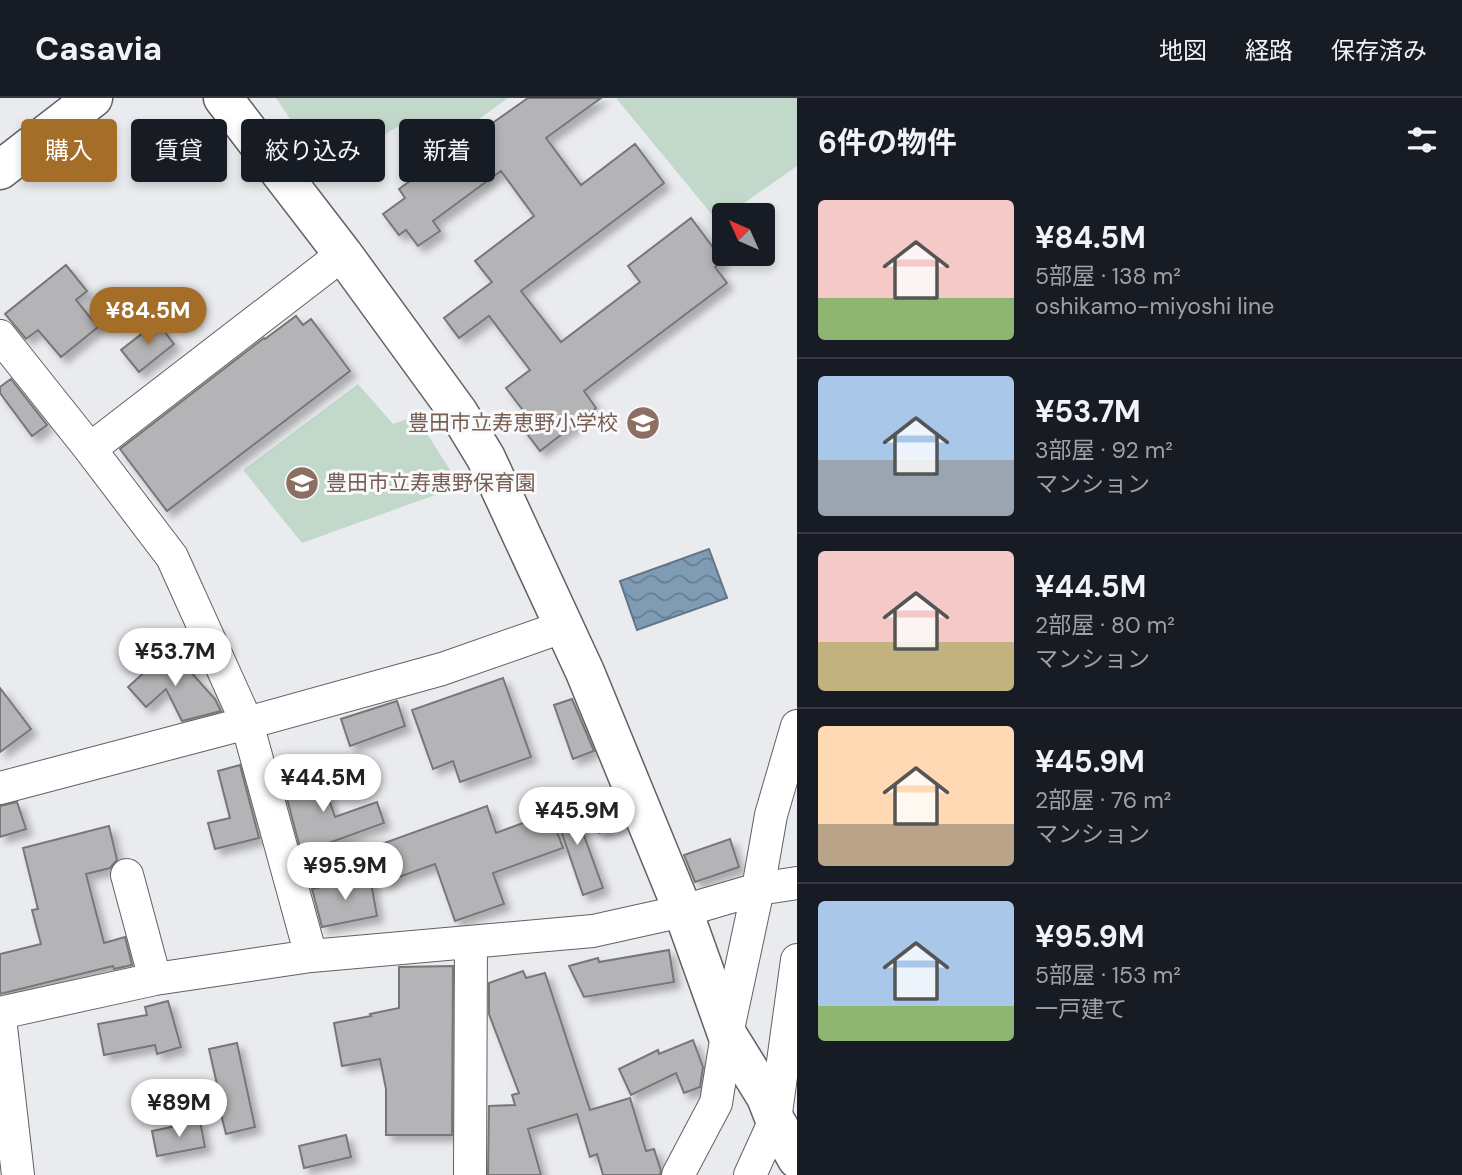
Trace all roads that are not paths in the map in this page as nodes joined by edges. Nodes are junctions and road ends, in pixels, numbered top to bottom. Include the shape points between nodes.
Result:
1 (93, 98) edge
2 (223, 98) edge
3 (0, 170) edge
4 (343, 254) junction
5 (0, 336) edge
6 (90, 449) junction
7 (565, 626) junction
8 (247, 723) junction
9 (797, 726) edge
10 (0, 788) edge
11 (127, 875) dead end
12 (797, 883) edge
13 (758, 889) junction
14 (683, 911) junction
15 (471, 942) junction
16 (311, 956) junction
17 (797, 960) edge
18 (155, 979) junction
19 (0, 1013) edge
20 (0, 1018) edge
21 (727, 1034) junction
22 (770, 1109) junction
23 (797, 1159) edge
24 (18, 1175) edge
25 (470, 1175) edge
26 (678, 1175) edge
27 (750, 1175) edge

1 - 3 street
2 - 4 street
4 - 6 street
4 - 7 street via 479,446
5 - 6 street
6 - 8 street via 172,557
7 - 8 street via 442,669
7 - 14 street
8 - 10 street
8 - 16 street
9 - 13 street via 771,815
11 - 18 street
12 - 13 street
13 - 14 street
13 - 21 street
14 - 15 street via 593,931
14 - 21 street
15 - 16 street
15 - 25 street
16 - 18 street
17 - 22 street
18 - 19 street
20 - 24 street
21 - 22 street
21 - 26 street via 716,1103
22 - 23 street
22 - 27 street

